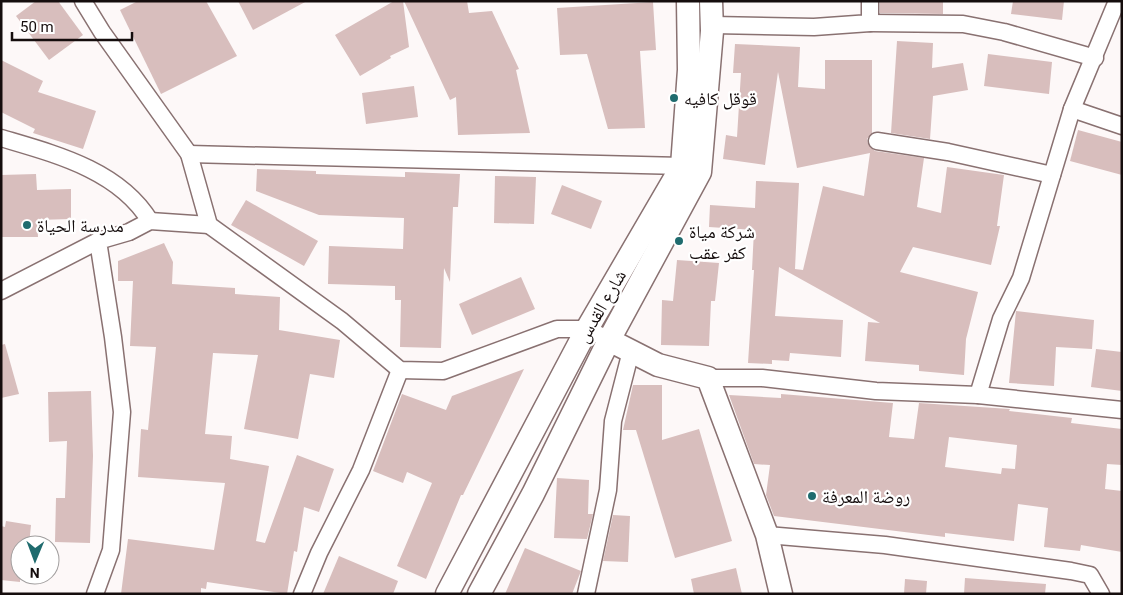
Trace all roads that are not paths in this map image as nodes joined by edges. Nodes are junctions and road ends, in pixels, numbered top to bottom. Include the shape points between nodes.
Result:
1 (84, 1) edge
2 (688, 1) edge
3 (711, 1) edge
4 (870, 1) edge
5 (1118, 1) edge
6 (870, 23) junction
7 (713, 25) junction
8 (1094, 58) junction
9 (1072, 109) junction
10 (1122, 126) edge
11 (1, 138) edge
12 (877, 141) dead end
13 (190, 154) junction
14 (682, 166) junction
15 (1052, 175) junction
16 (150, 221) junction
17 (209, 225) junction
18 (98, 241) junction
19 (1, 291) edge
20 (587, 329) junction
21 (609, 340) junction
22 (632, 352) junction
23 (400, 370) junction
24 (708, 378) junction
25 (978, 395) junction
26 (1122, 410) edge
27 (767, 535) junction
28 (95, 594) edge
29 (302, 594) edge
30 (447, 594) edge
31 (479, 594) edge
32 (586, 594) edge
33 (781, 594) edge
34 (1101, 594) edge

1 - 13 street via 102,32
2 - 14 main road, شارع القدس via 690,70
3 - 7 main road, شارع القدس
4 - 6 street
5 - 8 street
6 - 7 street via 814,27
6 - 8 street via 963,24 1004,32
7 - 21 main road, شارع القدس via 700,172
8 - 9 street
9 - 10 street
9 - 15 street
11 - 16 street via 65,157 109,180 141,205
12 - 15 street via 948,152
13 - 14 street
13 - 17 street
14 - 20 main road, شارع القدس
15 - 25 street via 1021,278 1001,319
16 - 17 street
16 - 18 street via 129,232
17 - 23 street via 342,321
18 - 19 street
18 - 28 street via 122,412 111,550
20 - 21 street
20 - 23 street via 557,329 443,371
20 - 30 main road, شارع القدس
21 - 22 main road
21 - 31 main road, شارع القدس via 533,494
22 - 24 main road via 658,365
22 - 32 street via 612,421 608,490
23 - 29 street via 361,470
24 - 25 street via 762,378 876,391
24 - 27 main road
25 - 26 street
27 - 33 main road
27 - 34 street via 885,545 1071,571 1090,575

